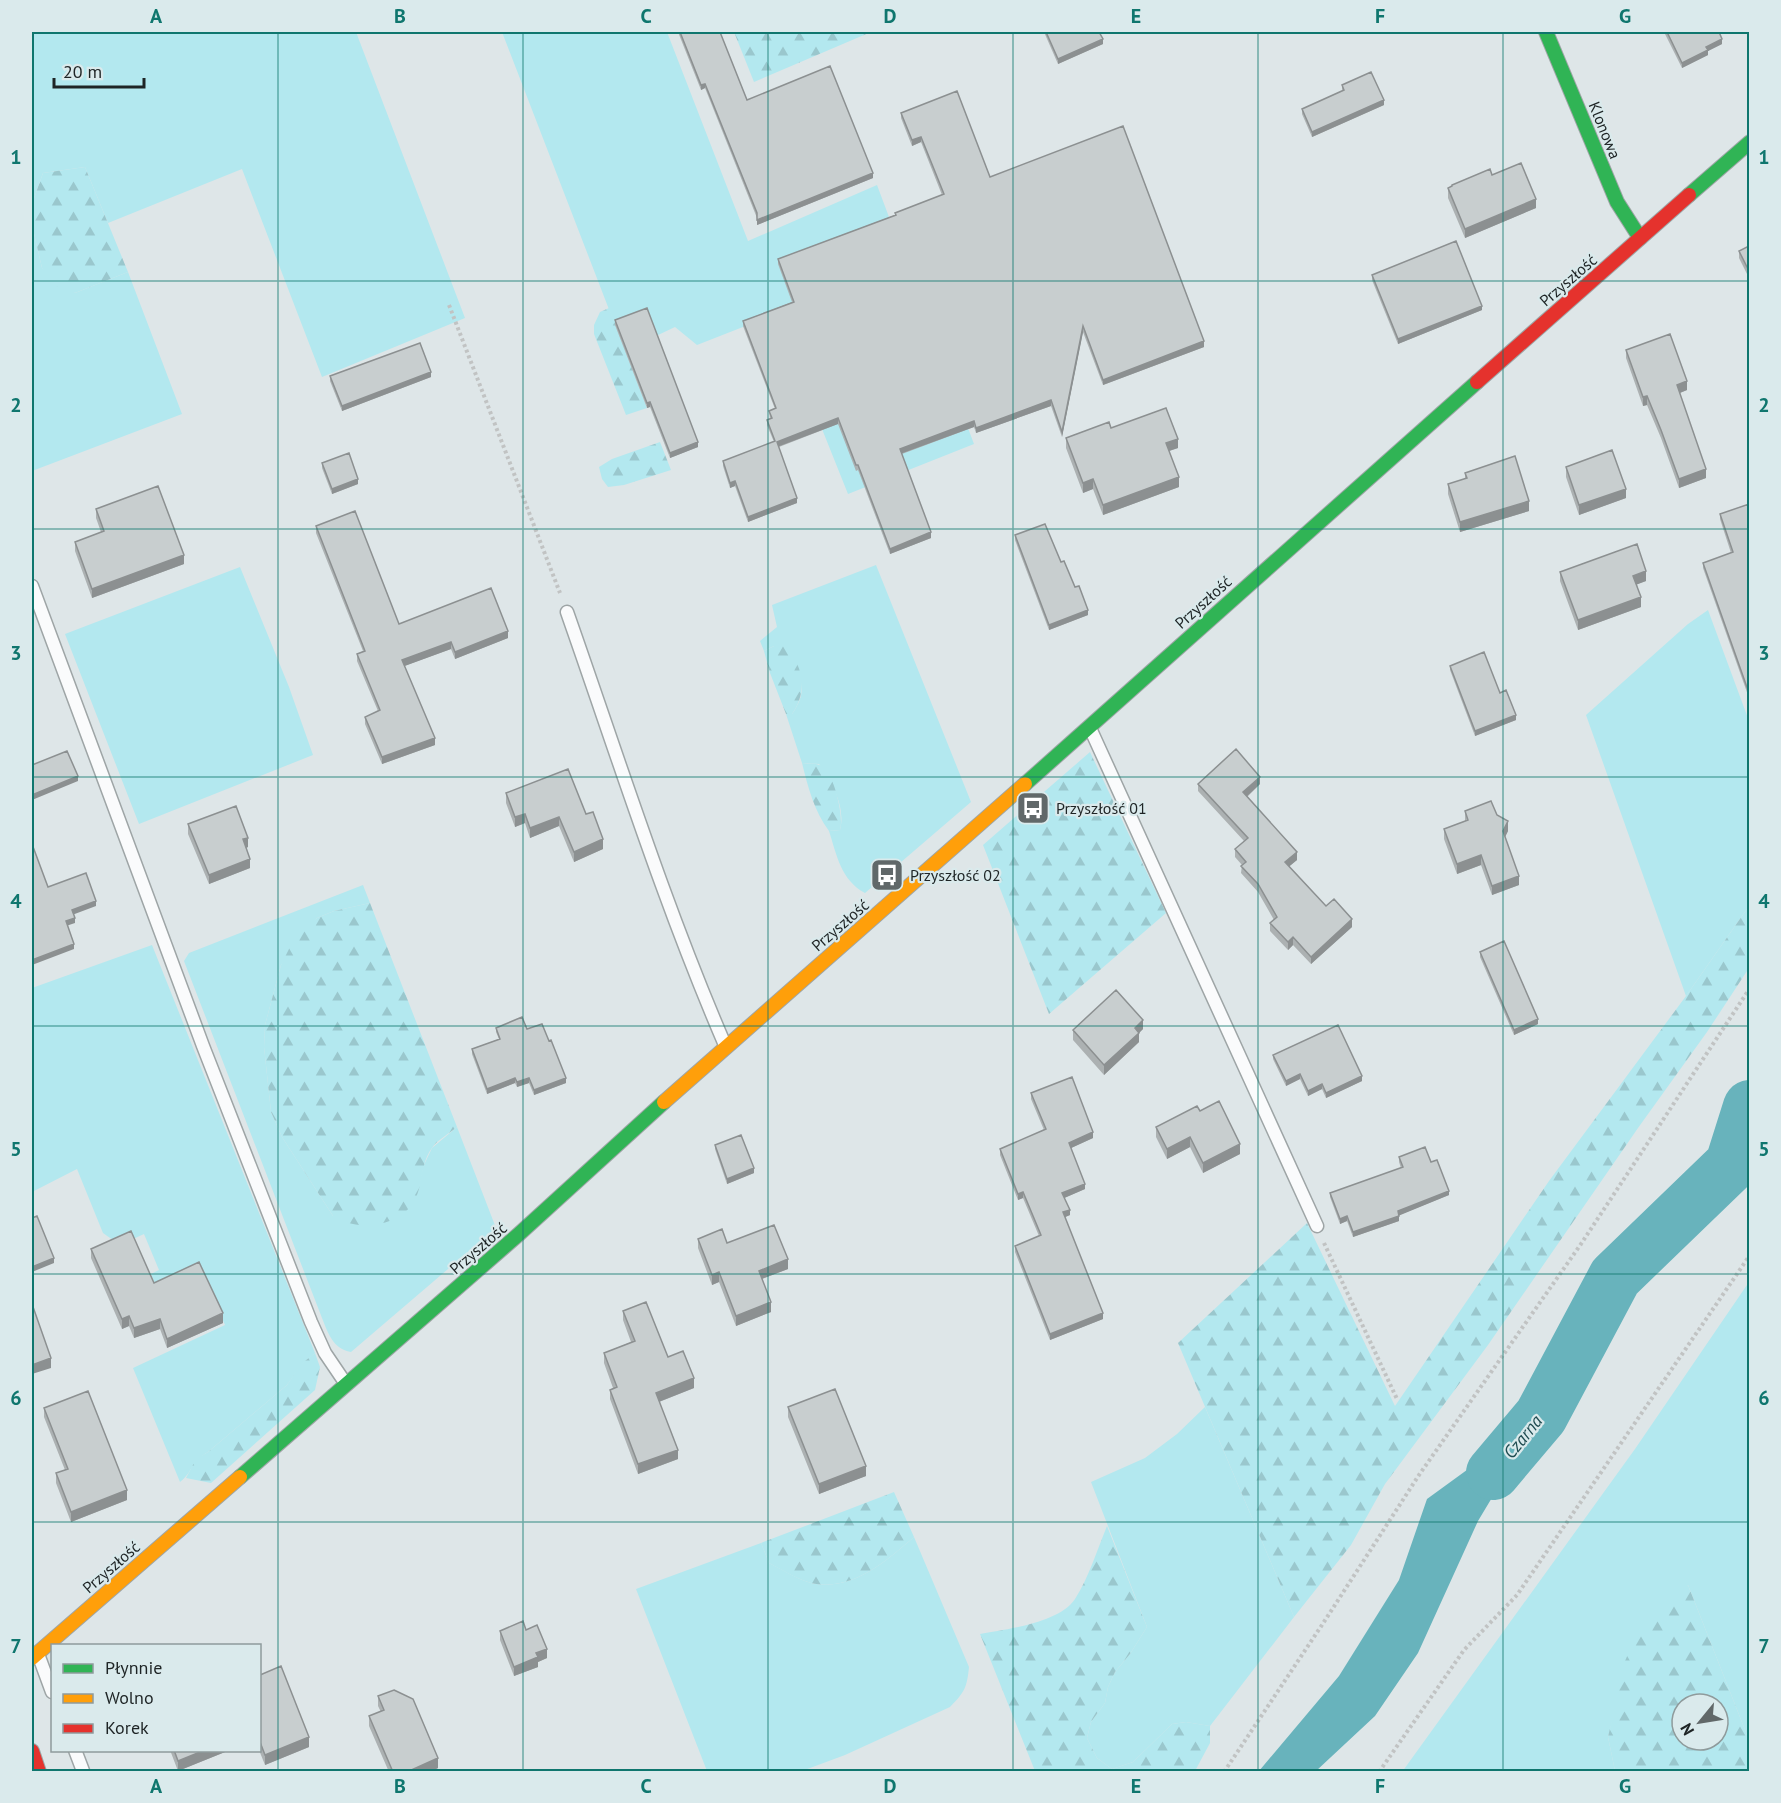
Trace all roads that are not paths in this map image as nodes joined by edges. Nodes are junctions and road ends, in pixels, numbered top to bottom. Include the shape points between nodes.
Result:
1 (1546, 32) edge
2 (1749, 142) edge
3 (1640, 238) junction
4 (32, 586) edge
5 (567, 612) road end
6 (1090, 727) junction
7 (726, 1046) junction
8 (1317, 1226) road end
9 (346, 1385) junction
10 (34, 1655) edge
11 (51, 1690) edge
12 (32, 1751) edge
13 (76, 1752) edge
14 (82, 1771) edge
15 (39, 1772) edge

1 - 3 street, Klonowa via 1617,202
2 - 3 street, Przyszłość
3 - 6 street, Przyszłość
4 - 9 lane via 306,1311 325,1353
5 - 7 lane via 669,903
6 - 7 street, Przyszłość
6 - 8 lane
7 - 9 street, Przyszłość
9 - 10 street, Przyszłość
10 - 11 lane
12 - 15 street
13 - 14 lane

